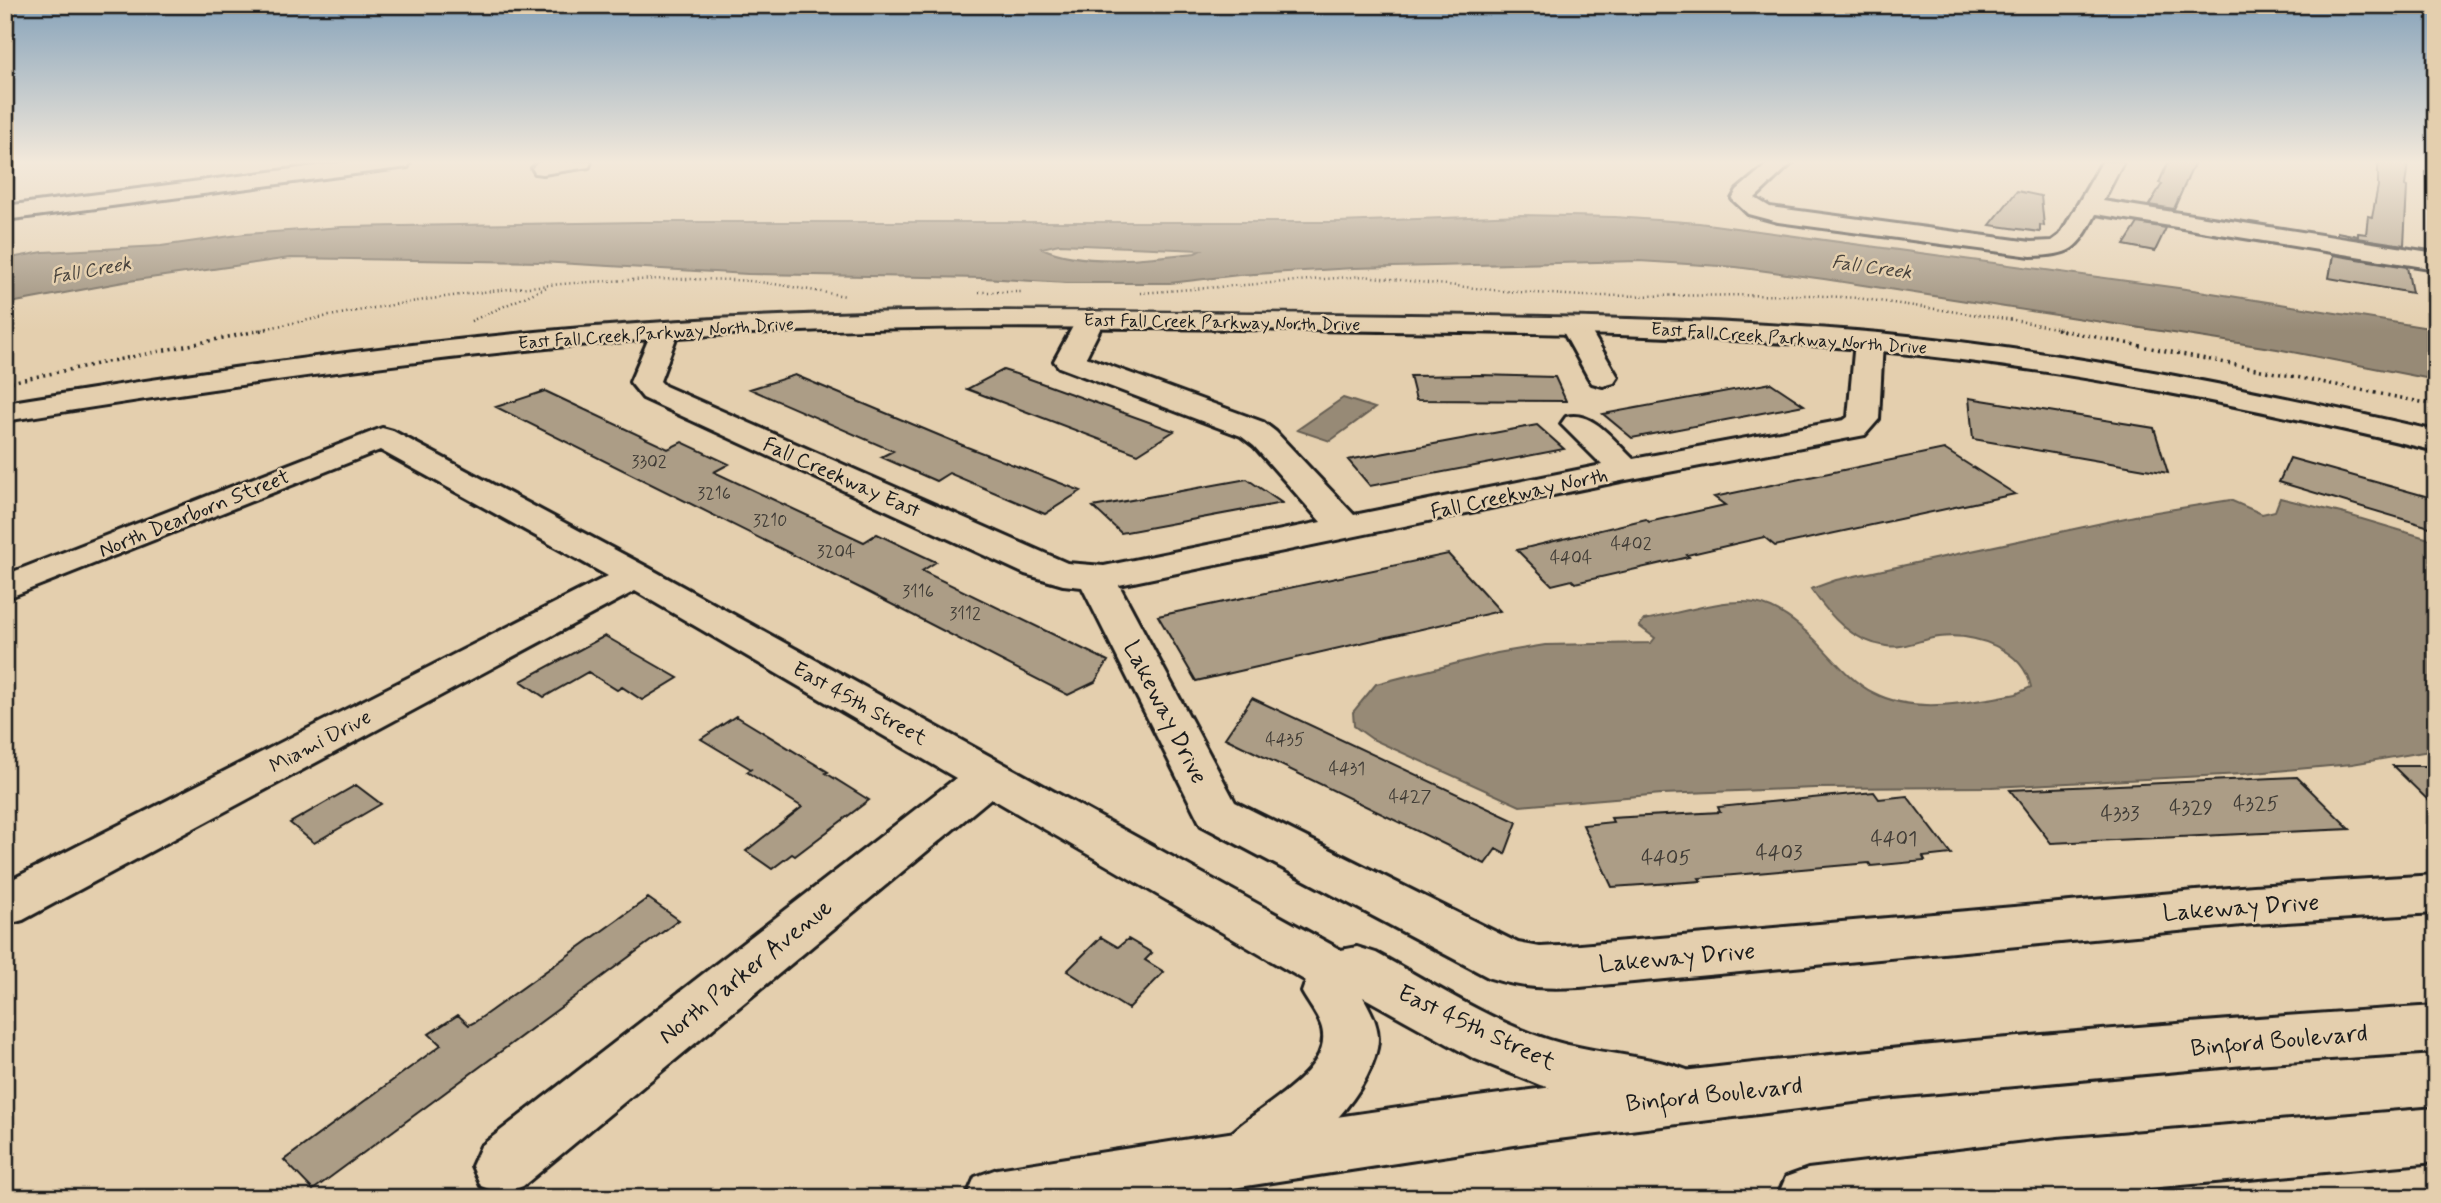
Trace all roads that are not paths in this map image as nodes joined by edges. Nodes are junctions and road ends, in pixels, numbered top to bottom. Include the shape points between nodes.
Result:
1 (1799, 218) edge
2 (2083, 218) edge
3 (2166, 218) edge
4 (2436, 261) edge
5 (1091, 320) junction
6 (1574, 326) junction
7 (664, 330) junction
8 (1869, 341) junction
9 (1603, 377) dead end
10 (5, 412) edge
11 (1577, 424) dead end
12 (382, 438) joint
13 (2436, 440) edge
14 (1626, 470) junction
15 (1347, 529) junction
16 (636, 576) junction
17 (1096, 577) junction
18 (5, 588) edge
19 (989, 776) junction
20 (2436, 894) edge
21 (5, 906) edge
22 (1335, 972) junction
23 (2436, 1029) edge
24 (1706, 1094) junction
25 (2436, 1135) edge
26 (1250, 1156) junction
27 (502, 1166) dead end
28 (2122, 1179) edge
29 (997, 1198) edge
30 (1808, 1198) edge

1 - 2 street via 2000,247 2047,249 2070,240
3 - 4 street
5 - 6 street, East Fall Creek Parkway North Drive
5 - 7 street, East Fall Creek Parkway North Drive
5 - 15 street via 1069,361 1252,429
6 - 8 street, East Fall Creek Parkway North Drive
6 - 9 street
7 - 10 street, East Fall Creek Parkway North Drive via 365,358
7 - 17 street, Fall Creekway East via 646,378 654,392 1038,566
8 - 13 street, East Fall Creek Parkway North Drive via 2134,378
8 - 14 street, Fall Creekway North via 1863,419 1858,425
11 - 14 street
12 - 16 street, East 45th Street
12 - 18 street, North Dearborn Street
14 - 15 street, Fall Creekway North
15 - 17 street, Fall Creekway North
16 - 19 street, East 45th Street
16 - 21 street, Miami Drive
17 - 20 street, Lakeway Drive via 1218,813 1509,963 1540,968 1580,966 2253,905
19 - 22 street, East 45th Street
19 - 27 street, North Parker Avenue
22 - 24 street, East 45th Street via 1357,968 1539,1060 1583,1074
22 - 26 street via 1329,992 1350,1030 1342,1066 1319,1098
23 - 24 street, Binford Boulevard via 2031,1061
24 - 26 street, Binford Boulevard
25 - 28 street
26 - 29 street, Binford Boulevard
28 - 30 street

